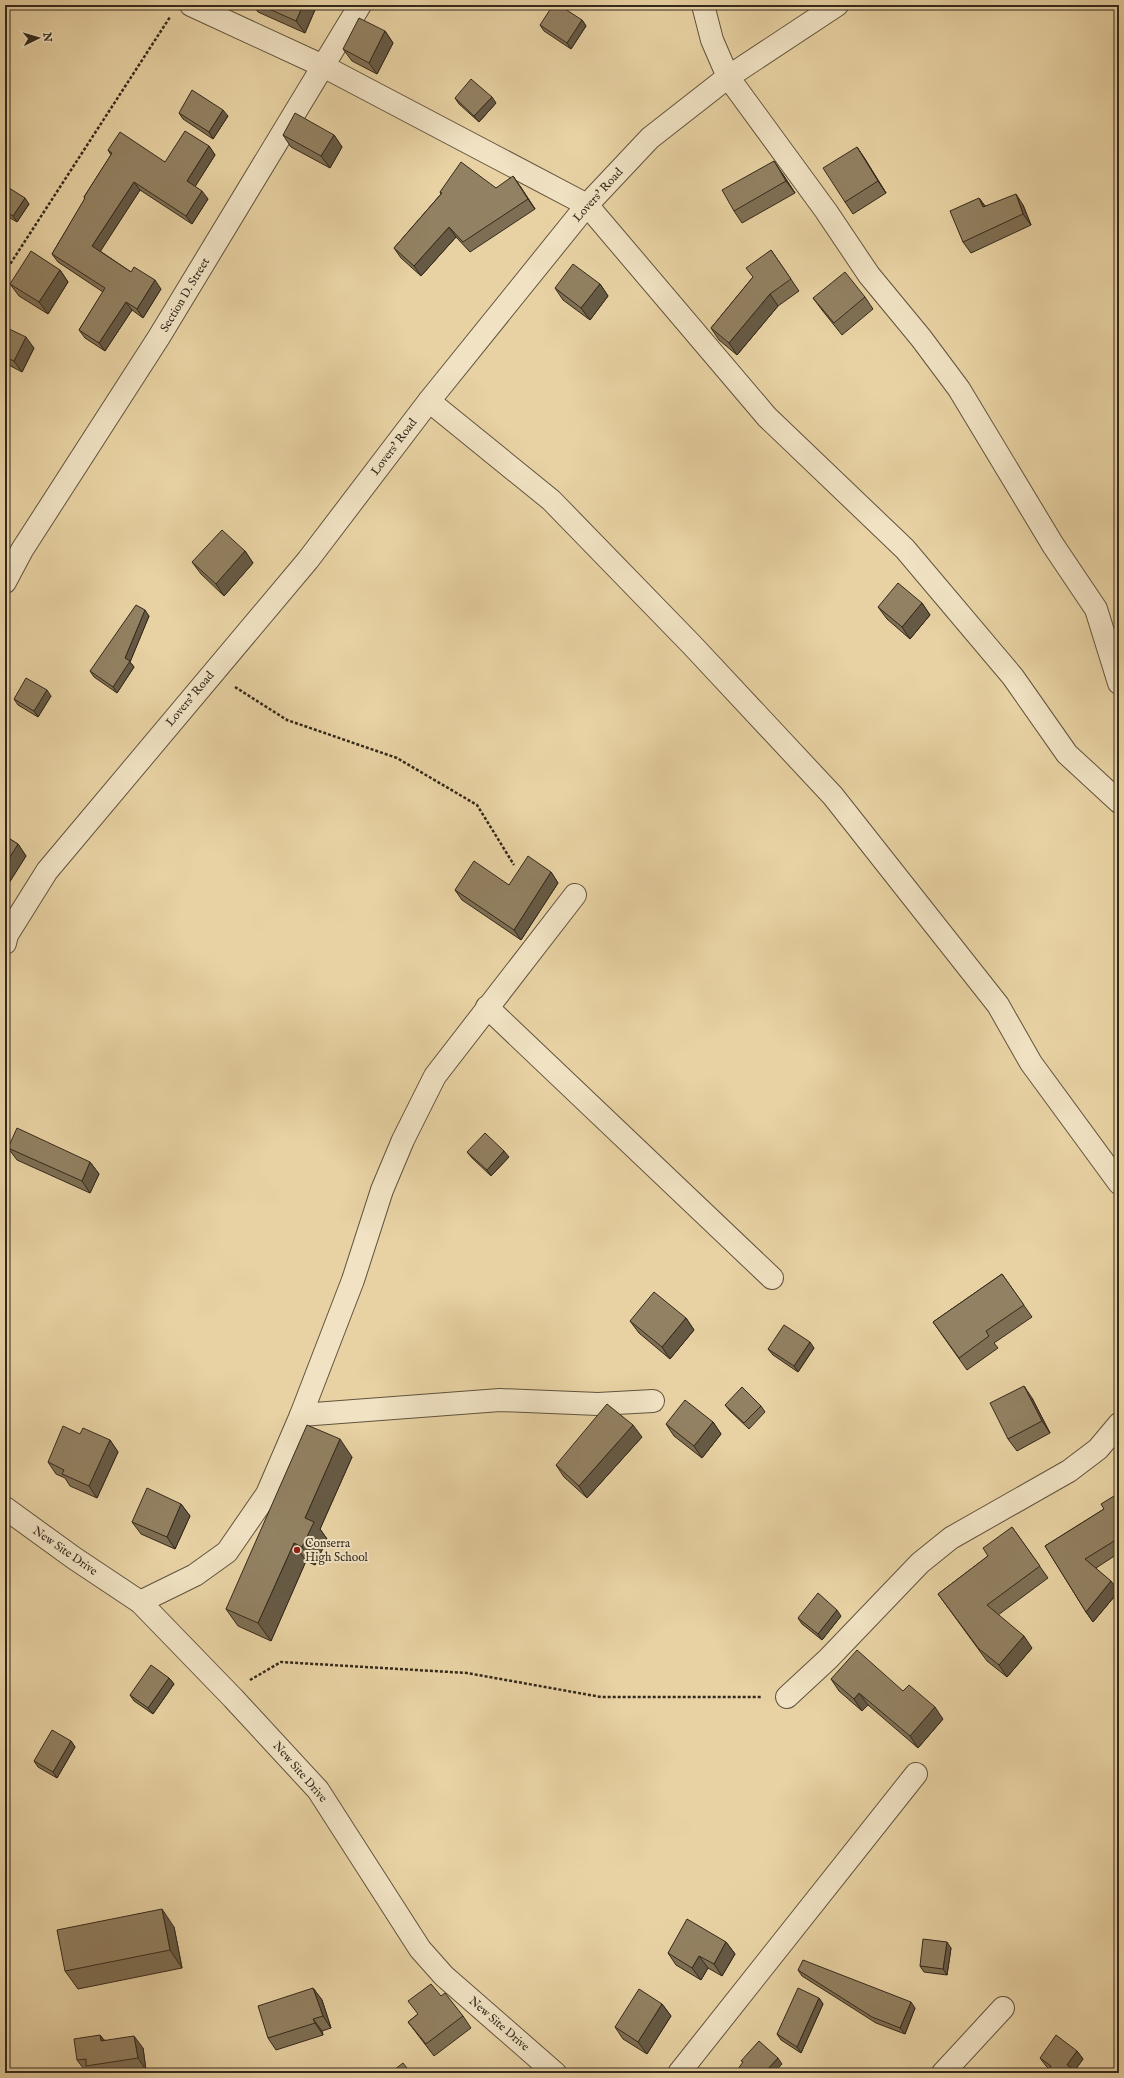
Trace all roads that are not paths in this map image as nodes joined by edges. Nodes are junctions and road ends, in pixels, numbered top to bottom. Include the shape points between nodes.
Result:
1 (360, 5) edge
2 (703, 5) edge
3 (837, 5) edge
4 (182, 8) edge
5 (323, 66) junction
6 (728, 77) junction
7 (587, 205) junction
8 (429, 401) junction
9 (5, 582) edge
10 (1119, 683) edge
11 (1119, 802) edge
12 (575, 895) dead end
13 (5, 943) edge
14 (487, 1007) junction
15 (1119, 1183) edge
16 (772, 1278) dead end
17 (654, 1401) dead end
18 (301, 1415) junction
19 (1119, 1424) edge
20 (5, 1508) edge
21 (140, 1602) junction
22 (787, 1697) road end
23 (916, 1774) dead end
24 (1002, 2008) dead end
25 (555, 2073) edge
26 (679, 2073) edge
27 (943, 2073) edge

1 - 5 street, Section D. Street
2 - 6 street via 712,40
3 - 6 street, Lovers' Road
4 - 5 street
5 - 7 street
5 - 9 street, Section D. Street via 159,337 22,550
6 - 7 street, Lovers' Road via 650,138
6 - 10 street via 826,211 869,275 959,389 1053,545 1096,609
7 - 8 street, Lovers' Road
7 - 11 street via 767,417 905,549 1013,677 1068,754
8 - 13 street, Lovers' Road via 308,560 47,871 7,935
8 - 15 street via 551,500 692,645 833,796 998,1005 1031,1063
12 - 14 street
14 - 16 street
14 - 18 street via 435,1076 403,1140 382,1190 353,1280
17 - 18 street via 598,1404 500,1400
18 - 21 street via 267,1494 227,1552 195,1575
19 - 22 street via 1098,1449 1069,1471 951,1538 920,1563 828,1659
20 - 21 street, New Site Drive
21 - 25 street, New Site Drive via 318,1790 424,1954 444,1976
23 - 26 street
24 - 27 street

